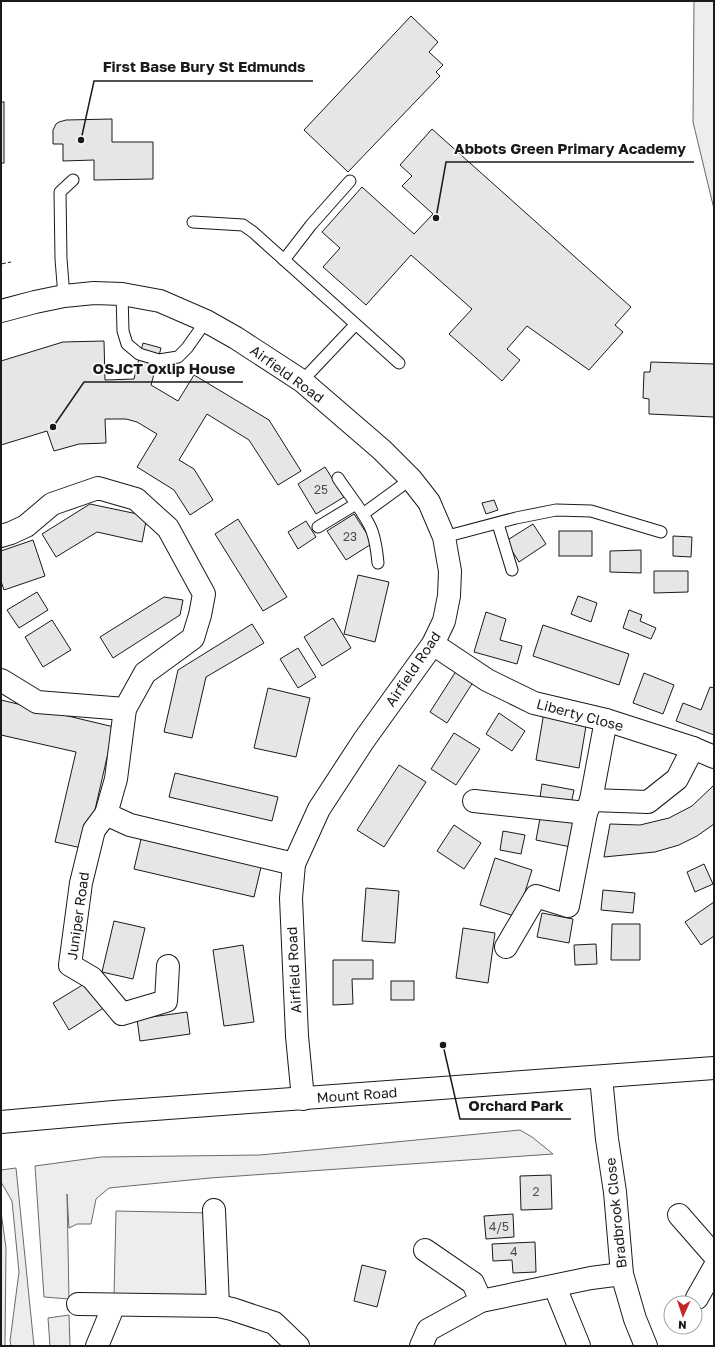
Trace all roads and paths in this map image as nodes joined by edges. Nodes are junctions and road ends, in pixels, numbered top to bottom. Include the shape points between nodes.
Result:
1 (73, 180) dead end
2 (350, 181) dead end
3 (193, 222) dead end
4 (284, 260) junction
5 (122, 294) junction
6 (64, 296) junction
7 (2, 308) edge
8 (206, 321) junction
9 (355, 325) junction
10 (399, 363) dead end
11 (302, 381) junction
12 (338, 478) dead end
13 (411, 479) junction
14 (356, 504) junction
15 (363, 514) junction
16 (498, 524) junction
17 (318, 527) dead end
18 (662, 532) dead end
19 (1, 536) edge
20 (444, 537) junction
21 (378, 563) dead end
22 (512, 570) dead end
23 (433, 644) junction
24 (1, 680) edge
25 (125, 709) junction
26 (606, 720) junction
27 (693, 748) junction
28 (714, 757) edge
29 (474, 801) dead end
30 (589, 806) junction
31 (106, 814) junction
32 (294, 864) junction
33 (506, 947) dead end
34 (168, 966) dead end
35 (714, 1068) edge
36 (601, 1077) junction
37 (303, 1098) junction
38 (1, 1122) edge
39 (214, 1210) dead end
40 (679, 1215) dead end
41 (425, 1250) dead end
42 (714, 1255) edge
43 (714, 1268) edge
44 (622, 1274) junction
45 (555, 1286) junction
46 (700, 1295) edge
47 (481, 1301) junction
48 (78, 1304) dead end
49 (114, 1304) junction
50 (218, 1306) junction
51 (97, 1346) edge
52 (298, 1346) edge
53 (421, 1346) edge
54 (579, 1346) edge
55 (646, 1346) edge

1 - 6 lane via 60,192
2 - 4 lane
3 - 4 lane via 243,225
4 - 9 lane
5 - 6 street, Airfield Road
5 - 8 street, Airfield Road via 160,301
5 - 8 lane via 123,331 127,344 138,354 159,360 178,356 187,348
6 - 7 street, Airfield Road
8 - 11 street, Airfield Road
9 - 10 lane
9 - 11 lane
11 - 13 street, Airfield Road via 382,450
12 - 14 lane
13 - 15 lane
13 - 20 street, Airfield Road via 429,502
14 - 15 lane
14 - 17 lane
15 - 21 lane via 372,530
16 - 18 lane via 556,510 591,511
16 - 20 lane
16 - 22 lane
19 - 25 street, Juniper Road via 26,526 52,504 98,488 136,498 168,528 204,594 200,615 193,638 145,673
20 - 23 street, Airfield Road via 450,570 449,596 444,621
23 - 26 street, Liberty Close via 487,680 534,703
23 - 32 street, Airfield Road via 364,740 319,809
24 - 25 street via 37,702
25 - 31 street, Juniper Road via 116,779
26 - 27 street, Liberty Close
26 - 30 street
27 - 28 street, Liberty Close
27 - 30 street via 677,779 648,802
29 - 30 street
30 - 33 street via 568,906 536,896
31 - 32 street via 130,825
31 - 34 street, Juniper Road via 94,830 81,884 70,966 92,978 122,1014 166,1001
32 - 37 street, Airfield Road via 290,898
35 - 36 street, Mount Road
36 - 37 street, Mount Road
36 - 44 street, Bradbrook Close
37 - 38 street, Mount Road
39 - 50 street
40 - 42 street
41 - 47 street via 473,1284
43 - 46 street
44 - 45 street
44 - 55 street, Bradbrook Close
45 - 47 street
45 - 54 street
47 - 53 street via 428,1330
48 - 49 street
49 - 50 street
49 - 51 street
50 - 52 street via 274,1323

